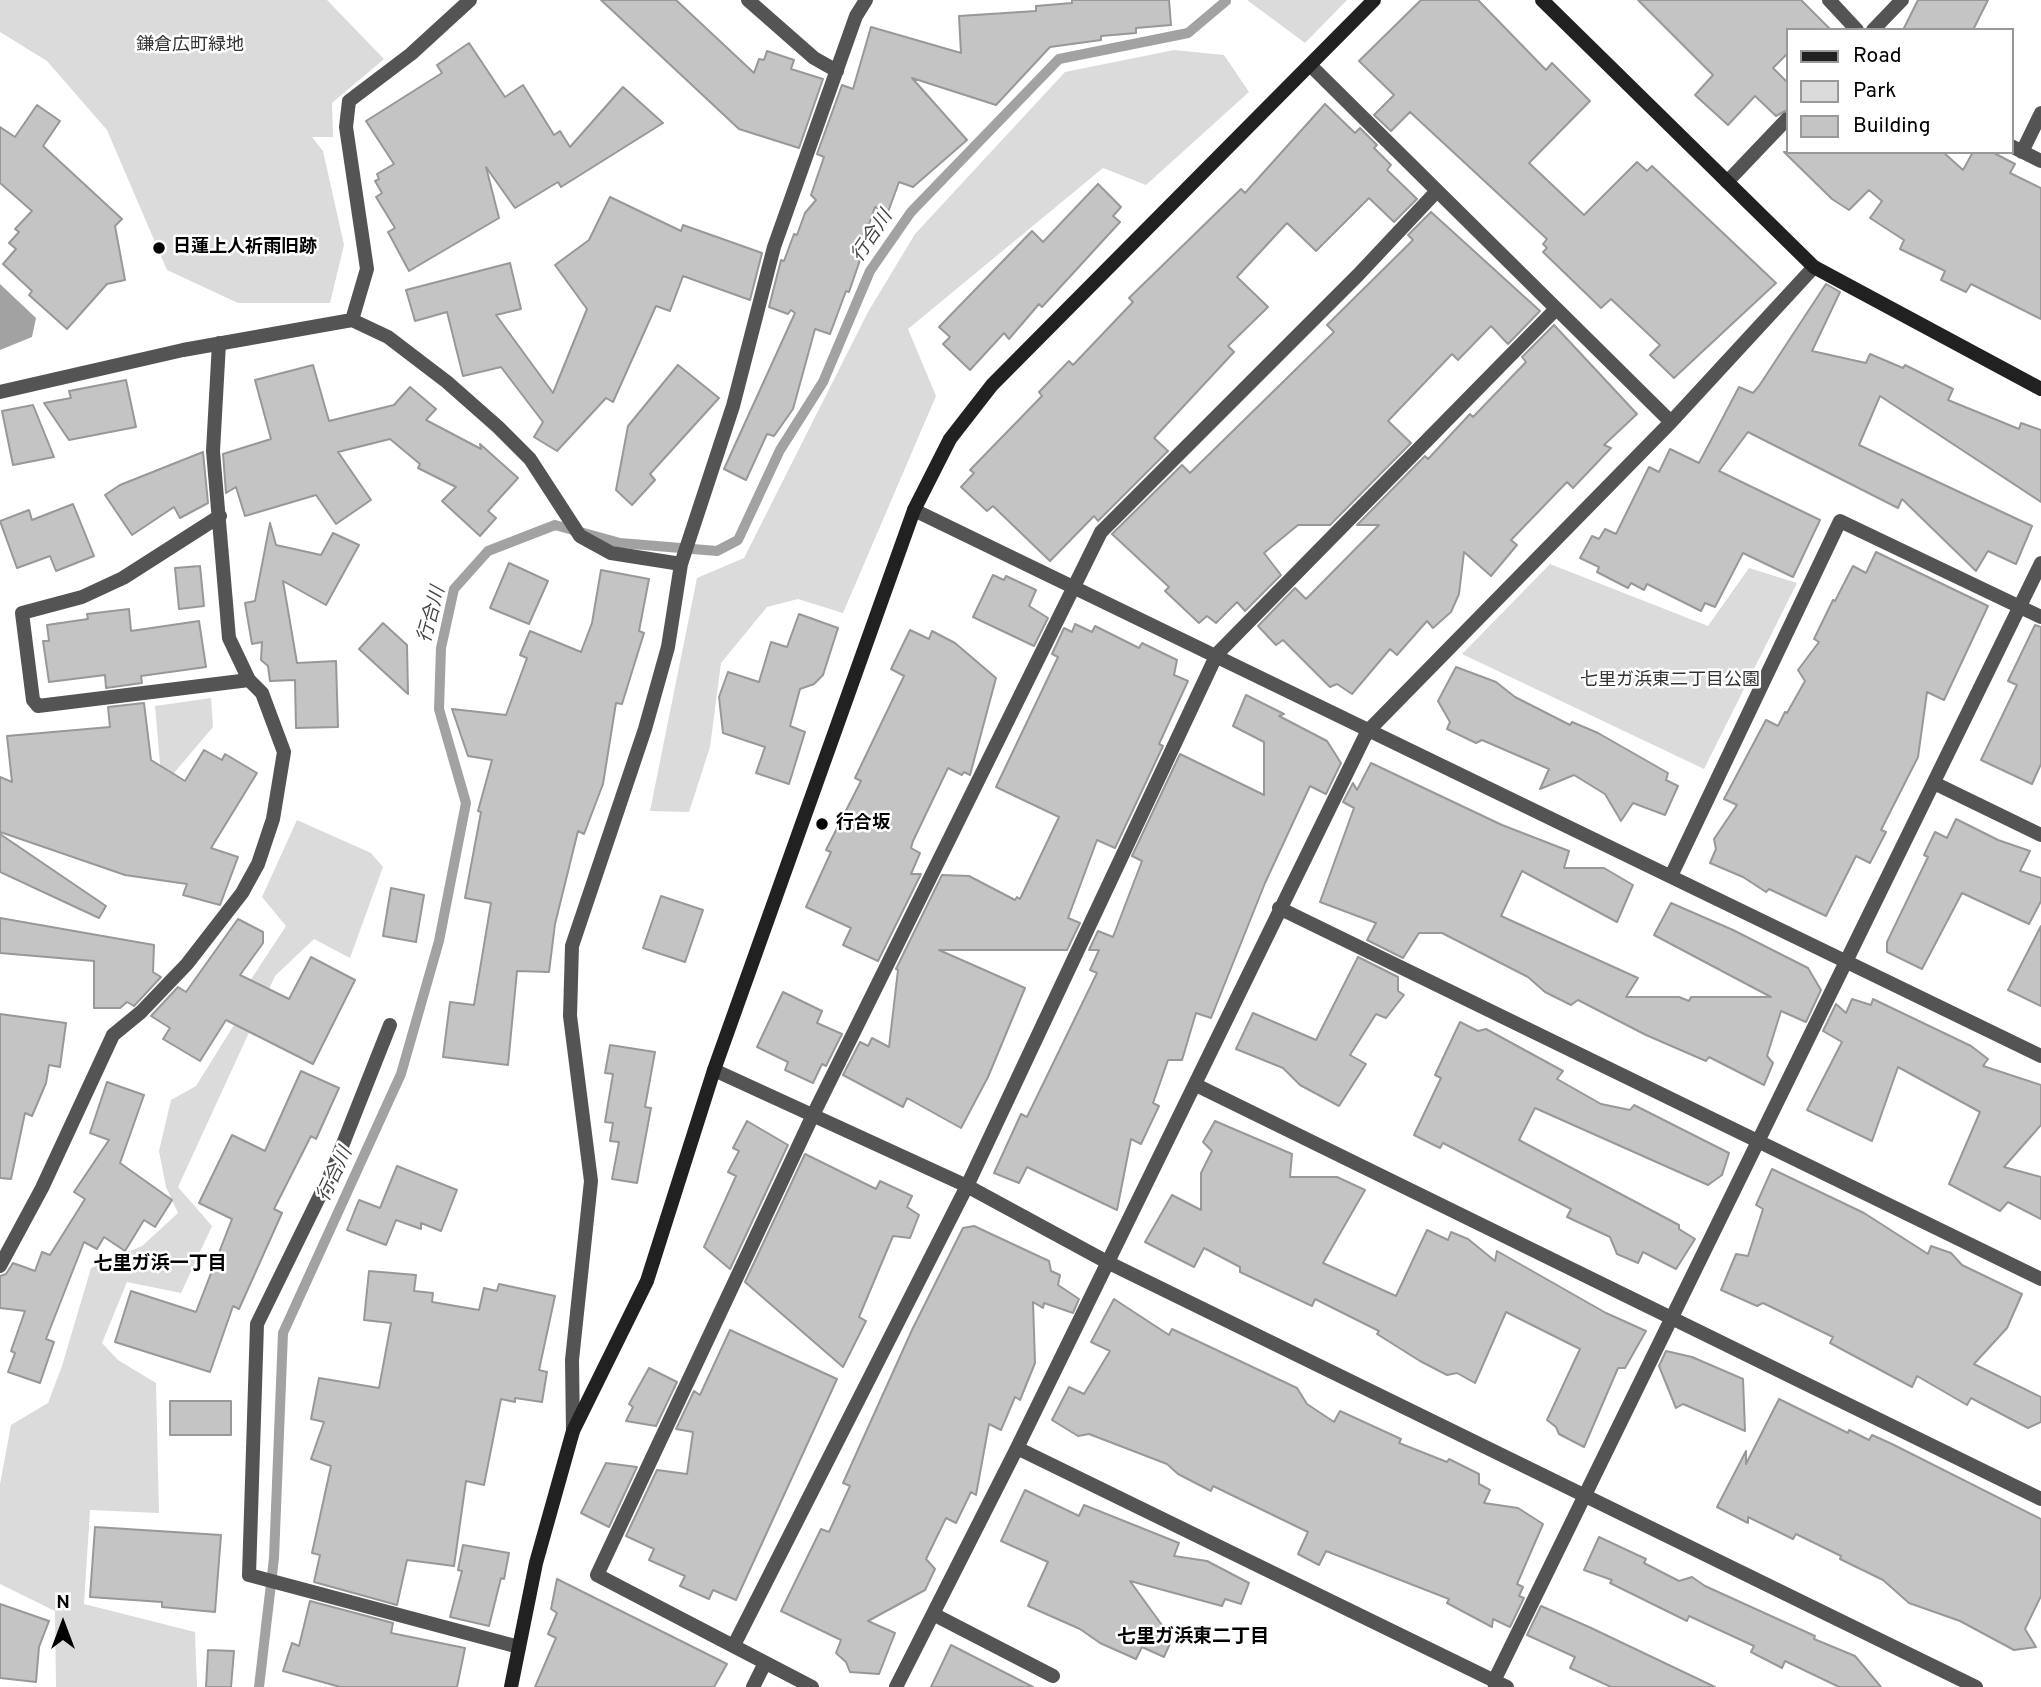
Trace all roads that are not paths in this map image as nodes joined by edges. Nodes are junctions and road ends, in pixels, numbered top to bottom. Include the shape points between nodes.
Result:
1 (470, 0) edge
2 (748, 0) edge
3 (866, 0) edge
4 (1374, 0) edge
5 (1542, 0) edge
6 (1829, 0) edge
7 (1902, 0) edge
8 (1855, 28) edge
9 (1875, 28) edge
10 (1311, 66) junction
11 (837, 71) junction
12 (2041, 113) edge
13 (1786, 120) edge
14 (2017, 149) edge
15 (2041, 161) edge
16 (1727, 182) junction
17 (1436, 192) junction
18 (1814, 267) junction
19 (1556, 309) junction
20 (352, 320) junction
21 (219, 343) junction
22 (2041, 389) edge
23 (0, 392) edge
24 (1671, 422) junction
25 (914, 510) junction
26 (219, 516) junction
27 (2041, 563) edge
28 (681, 564) junction
29 (1073, 587) junction
30 (2020, 606) junction
31 (2041, 617) edge
32 (1217, 654) junction
33 (248, 680) junction
34 (1367, 732) junction
35 (1934, 783) junction
36 (2041, 835) edge
37 (1671, 876) junction
38 (1279, 908) junction
39 (1846, 961) junction
40 (390, 1025) dead end
41 (2041, 1056) edge
42 (714, 1070) junction
43 (1196, 1086) junction
44 (812, 1117) junction
45 (1758, 1141) junction
46 (967, 1186) junction
47 (1107, 1262) junction
48 (0, 1266) edge
49 (2041, 1279) edge
50 (1670, 1320) junction
51 (573, 1432) junction
52 (1017, 1448) junction
53 (1586, 1494) junction
54 (2041, 1499) edge
55 (933, 1614) junction
56 (734, 1645) junction
57 (519, 1647) junction
58 (765, 1663) junction
59 (1053, 1676) dead end
60 (1499, 1685) edge
61 (512, 1687) edge
62 (753, 1687) edge
63 (812, 1687) edge
64 (896, 1687) edge
65 (1976, 1687) edge

1 - 20 street via 411,54 349,101 346,127 367,270
2 - 11 street via 814,58
3 - 11 street
4 - 10 street
5 - 16 street
6 - 8 street
7 - 9 street
10 - 17 street
10 - 25 street via 992,385 950,439
11 - 28 street via 774,247 733,406
12 - 14 street
13 - 16 street
14 - 15 street
16 - 18 street
17 - 19 street
17 - 29 street via 1101,532
18 - 22 street
18 - 24 street
19 - 24 street
19 - 32 street
20 - 21 street
20 - 28 street via 387,337 498,427 530,458 580,536 611,553
21 - 23 street
21 - 26 street via 214,451
24 - 34 street
25 - 29 street
25 - 42 street
26 - 33 street via 229,638
26 - 33 street via 123,578 82,597 22,613 33,700 38,706
27 - 30 street
28 - 51 street via 668,647 645,730 572,946 570,1016 591,1181 572,1360
29 - 32 street
29 - 44 street
30 - 31 street
30 - 35 street
30 - 37 street via 1840,521
32 - 34 street
32 - 46 street
33 - 48 street via 262,693 284,752 273,819 258,864 242,893 187,964 113,1035 43,1188
34 - 37 street
34 - 38 street
35 - 36 street
35 - 39 street
37 - 39 street
38 - 43 street
38 - 45 street
39 - 41 street
39 - 45 street
40 - 57 street via 333,1170 257,1324 249,1575
42 - 44 street
42 - 51 street via 647,1281
43 - 47 street
43 - 50 street
44 - 46 street
44 - 56 street via 597,1574
45 - 49 street
45 - 50 street
46 - 47 street
46 - 56 street
47 - 52 street
47 - 53 street
50 - 53 street
50 - 54 street
51 - 57 street via 536,1563
52 - 55 street
52 - 60 street
53 - 60 street
53 - 65 street
55 - 59 street
55 - 64 street
56 - 58 street
57 - 61 street
58 - 62 street
58 - 63 street

